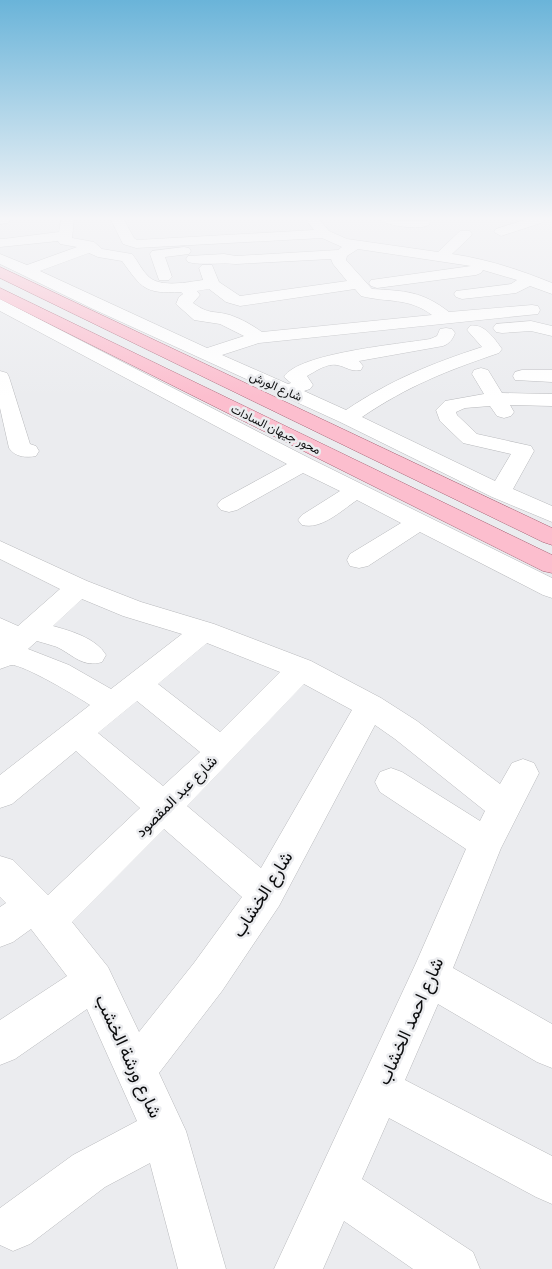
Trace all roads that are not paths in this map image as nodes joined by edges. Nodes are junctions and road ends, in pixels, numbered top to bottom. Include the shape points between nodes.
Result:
1 (15, 279) edge
2 (44, 279) edge
3 (54, 279) edge
4 (144, 279) edge
5 (211, 279) edge
6 (249, 279) edge
7 (253, 279) edge
8 (378, 279) edge
9 (436, 279) edge
10 (461, 279) edge
11 (480, 279) edge
12 (526, 279) edge
13 (242, 281) junction
14 (48, 282) junction
15 (163, 282) junction
16 (455, 283) junction
17 (185, 286) junction
18 (214, 286) junction
19 (545, 287) edge
20 (0, 293) edge
21 (490, 303) dead end
22 (0, 304) edge
23 (99, 306) junction
24 (532, 310) junction
25 (374, 312) dead end
26 (552, 319) edge
27 (448, 325) junction
28 (474, 330) junction
29 (552, 331) edge
30 (243, 336) junction
31 (526, 342) dead end
32 (485, 349) junction
33 (210, 352) junction
34 (268, 354) dead end
35 (320, 364) junction
36 (552, 376) edge
37 (0, 377) edge
38 (498, 399) junction
39 (549, 405) edge
40 (347, 418) junction
41 (480, 442) junction
42 (28, 451) dead end
43 (303, 464) junction
44 (458, 471) junction
45 (356, 491) junction
46 (500, 492) junction
47 (229, 505) dead end
48 (552, 515) edge
49 (310, 520) dead end
50 (419, 522) junction
51 (552, 537) edge
52 (0, 549) edge
53 (359, 560) dead end
54 (552, 565) edge
55 (78, 587) junction
56 (552, 589) edge
57 (204, 631) junction
58 (10, 643) edge
59 (92, 655) dead end
60 (301, 669) junction
61 (137, 684) junction
62 (113, 704) junction
63 (370, 706) junction
64 (76, 733) junction
65 (221, 751) junction
66 (391, 782) dead end
67 (0, 794) edge
68 (164, 807) junction
69 (486, 843) junction
70 (0, 872) edge
71 (266, 894) junction
72 (42, 912) junction
73 (0, 929) edge
74 (430, 977) junction
75 (94, 981) junction
76 (0, 1044) edge
77 (552, 1046) edge
78 (136, 1069) junction
79 (380, 1090) junction
80 (164, 1131) junction
81 (552, 1181) edge
82 (335, 1188) junction
83 (13, 1227) dead end
84 (202, 1269) edge
85 (298, 1269) edge
86 (456, 1269) edge

1 - 51 main road, محور جيهان السادات
2 - 14 street, شارع الورش
3 - 14 street
4 - 15 street
5 - 18 street
6 - 13 street
7 - 13 street
8 - 27 street via 404,296 428,303
9 - 16 street
10 - 16 street
11 - 16 street
12 - 19 street
13 - 18 street via 232,299
13 - 30 street
14 - 23 street, شارع الورش
15 - 17 street
15 - 23 street
16 - 19 street via 516,288 522,283
17 - 18 street
17 - 30 street via 192,295 184,300 184,304 197,315
20 - 54 main road, محور جيهان السادات
21 - 24 street via 520,301
22 - 43 street
23 - 33 street, شارع الورش via 186,346
24 - 26 street via 543,319
24 - 27 street
25 - 30 street
27 - 28 street
27 - 30 street
27 - 35 street via 440,342
28 - 29 street via 531,326
28 - 32 street
30 - 33 street
30 - 34 street
31 - 32 street
32 - 38 street
32 - 40 street via 413,378
33 - 35 street, شارع الورش
35 - 40 street, شارع الورش via 338,396 325,408
36 - 39 street via 527,376
37 - 42 street via 20,448
38 - 39 street
38 - 41 street via 450,397 447,417 470,439
40 - 44 street
41 - 44 street
41 - 46 street via 523,452
43 - 45 street
43 - 47 street
44 - 46 street
45 - 49 street
45 - 50 street
46 - 48 street
50 - 53 street
50 - 56 street
52 - 55 street
55 - 57 street via 132,609
55 - 58 street
57 - 60 street
57 - 61 street
58 - 59 street via 66,640
58 - 62 street
60 - 63 street
60 - 65 street, شارع عبد المقصود
61 - 62 street
61 - 65 street
62 - 64 street
63 - 69 street, شارع احمد الخشاب via 406,730 514,790
63 - 71 street, شارع الخشاب
64 - 67 street
64 - 68 street
65 - 68 street, شارع عبد المقصود
66 - 69 street
68 - 71 street
68 - 72 street, شارع عبد المقصود
69 - 74 street, شارع احمد الخشاب
70 - 72 street, شارع ورشة الخشب
71 - 78 street, شارع الخشاب via 208,977
72 - 73 street, شارع عبد المقصود
72 - 75 street, شارع ورشة الخشب
74 - 77 street
74 - 79 street, شارع احمد الخشاب
75 - 76 street
75 - 78 street, شارع ورشة الخشب
78 - 80 street, شارع ورشة الخشب
79 - 81 street
79 - 82 street, شارع احمد الخشاب
80 - 83 street via 89,1171
80 - 84 street, شارع ورشة الخشب
82 - 85 street, شارع احمد الخشاب
82 - 86 street

